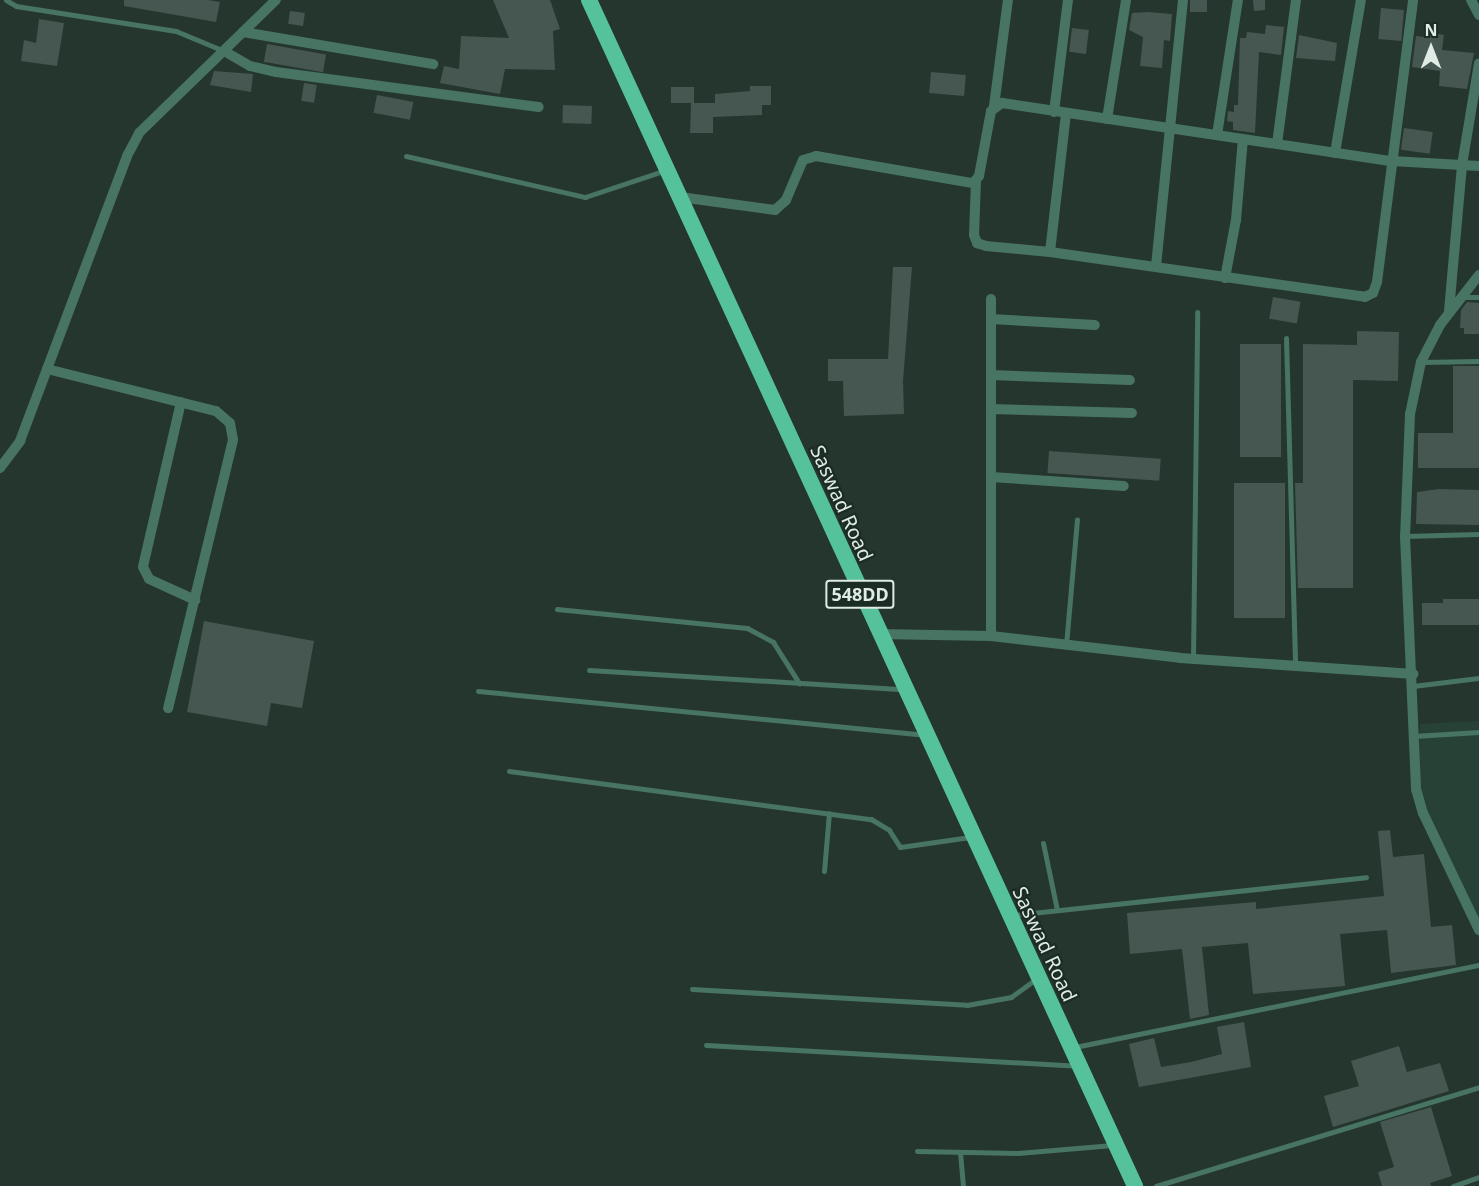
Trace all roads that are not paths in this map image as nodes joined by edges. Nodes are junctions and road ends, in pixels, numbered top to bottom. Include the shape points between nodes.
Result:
1 (6, 0) edge
2 (276, 0) edge
3 (589, 0) edge
4 (1008, 0) edge
5 (1068, 0) edge
6 (1126, 0) edge
7 (1183, 0) edge
8 (1238, 0) edge
9 (1296, 0) edge
10 (1361, 0) edge
11 (1413, 0) edge
12 (1472, 0) edge
13 (1479, 15) edge
14 (243, 32) junction
15 (224, 51) junction
16 (1479, 63) edge
17 (433, 64) dead end
18 (994, 106) junction
19 (539, 107) dead end
20 (1060, 112) junction
21 (1107, 119) junction
22 (1172, 129) junction
23 (1217, 135) junction
24 (1243, 139) junction
25 (1277, 144) junction
26 (1335, 153) junction
27 (406, 156) dead end
28 (1392, 161) junction
29 (1462, 165) junction
30 (1479, 166) edge
31 (667, 169) junction
32 (976, 181) junction
33 (680, 197) junction
34 (1050, 252) junction
35 (1156, 266) junction
36 (1479, 275) edge
37 (1225, 278) junction
38 (1461, 297) junction
39 (1479, 297) edge
40 (991, 299) dead end
41 (1449, 311) junction
42 (1197, 312) dead end
43 (991, 320) junction
44 (1095, 325) dead end
45 (1286, 338) dead end
46 (1479, 361) edge
47 (1421, 362) junction
48 (47, 369) junction
49 (991, 375) junction
50 (1130, 380) dead end
51 (180, 402) junction
52 (991, 409) junction
53 (1132, 413) dead end
54 (0, 468) edge
55 (991, 477) junction
56 (1124, 486) dead end
57 (1077, 519) dead end
58 (1479, 534) edge
59 (1405, 536) junction
60 (195, 600) junction
61 (556, 609) dead end
62 (878, 634) junction
63 (992, 636) junction
64 (1066, 645) junction
65 (1193, 659) junction
66 (1295, 667) junction
67 (589, 670) dead end
68 (1413, 674) junction
69 (1479, 678) edge
70 (799, 683) junction
71 (1413, 686) junction
72 (904, 690) junction
73 (478, 691) dead end
74 (168, 708) dead end
75 (1479, 732) edge
76 (925, 735) junction
77 (1414, 736) junction
78 (509, 771) dead end
79 (829, 813) junction
80 (972, 837) junction
81 (1043, 843) dead end
82 (824, 871) dead end
83 (1366, 877) dead end
84 (1057, 910) junction
85 (1008, 915) junction
86 (1479, 930) edge
87 (1479, 965) edge
88 (1037, 978) junction
89 (692, 989) dead end
90 (706, 1046) dead end
91 (1070, 1048) junction
92 (1079, 1066) junction
93 (1479, 1087) edge
94 (1115, 1145) junction
95 (916, 1151) dead end
96 (960, 1152) junction
97 (1479, 1178) edge
98 (963, 1186) edge
99 (1135, 1186) edge
100 (1156, 1186) edge
101 (1453, 1186) edge

1 - 15 lane via 16,6 176,31
2 - 14 street
3 - 31 highway, Saswad Road / 548DD
4 - 18 street
5 - 20 street
6 - 21 street
7 - 22 street
8 - 23 street
9 - 25 street
10 - 26 street
11 - 28 street
12 - 13 street
14 - 15 street
14 - 17 street
15 - 19 street via 250,66 276,72
15 - 48 street via 139,133
16 - 29 street
18 - 20 street via 1002,103
18 - 32 street
20 - 21 street
20 - 34 street
21 - 22 street
22 - 23 street
22 - 35 street
23 - 24 street
24 - 25 street
24 - 37 street
25 - 26 street
26 - 28 street
27 - 31 lane via 585,197
28 - 29 street
28 - 37 street via 1373,293 1349,297
29 - 30 street
29 - 41 street
31 - 33 highway, Saswad Road / 548DD
32 - 33 street via 962,182 816,156 803,160 786,200 775,210
32 - 34 street via 977,243
33 - 62 highway, Saswad Road / 548DD
34 - 35 street
35 - 37 street
36 - 38 street
38 - 39 lane
38 - 41 street
40 - 43 street
41 - 47 street
42 - 65 lane
43 - 44 street
43 - 49 street
45 - 66 lane
46 - 47 lane
47 - 59 street via 1410,414
48 - 51 street
48 - 54 street via 20,441
49 - 50 street
49 - 52 street
51 - 60 street via 143,567 149,579
51 - 60 street via 216,411 230,423 233,440
52 - 53 street
52 - 55 street
55 - 56 street
55 - 63 street
57 - 64 lane
58 - 59 lane
59 - 68 street
60 - 74 street
61 - 70 lane via 747,628 773,642
62 - 63 street
62 - 72 highway, Saswad Road / 548DD
63 - 64 street
64 - 65 street
65 - 66 street
66 - 68 street
67 - 70 lane
68 - 71 street
69 - 71 lane
70 - 72 lane
71 - 77 street
72 - 76 highway, Saswad Road / 548DD
73 - 76 lane
75 - 77 lane
76 - 80 highway, Saswad Road / 548DD
77 - 86 street via 1419,803
78 - 79 lane
79 - 80 lane via 882,823 900,847
79 - 82 lane
80 - 85 highway, Saswad Road / 548DD
81 - 84 lane
83 - 84 lane
84 - 85 lane
85 - 88 highway, Saswad Road / 548DD
87 - 91 lane
88 - 89 lane via 1011,997 967,1005
88 - 91 highway, Saswad Road / 548DD
90 - 92 lane
91 - 92 highway, Saswad Road / 548DD
92 - 94 highway, Saswad Road / 548DD
93 - 100 lane
94 - 96 lane via 1018,1153
94 - 99 highway, Saswad Road / 548DD
95 - 96 lane
96 - 98 lane
97 - 101 lane

